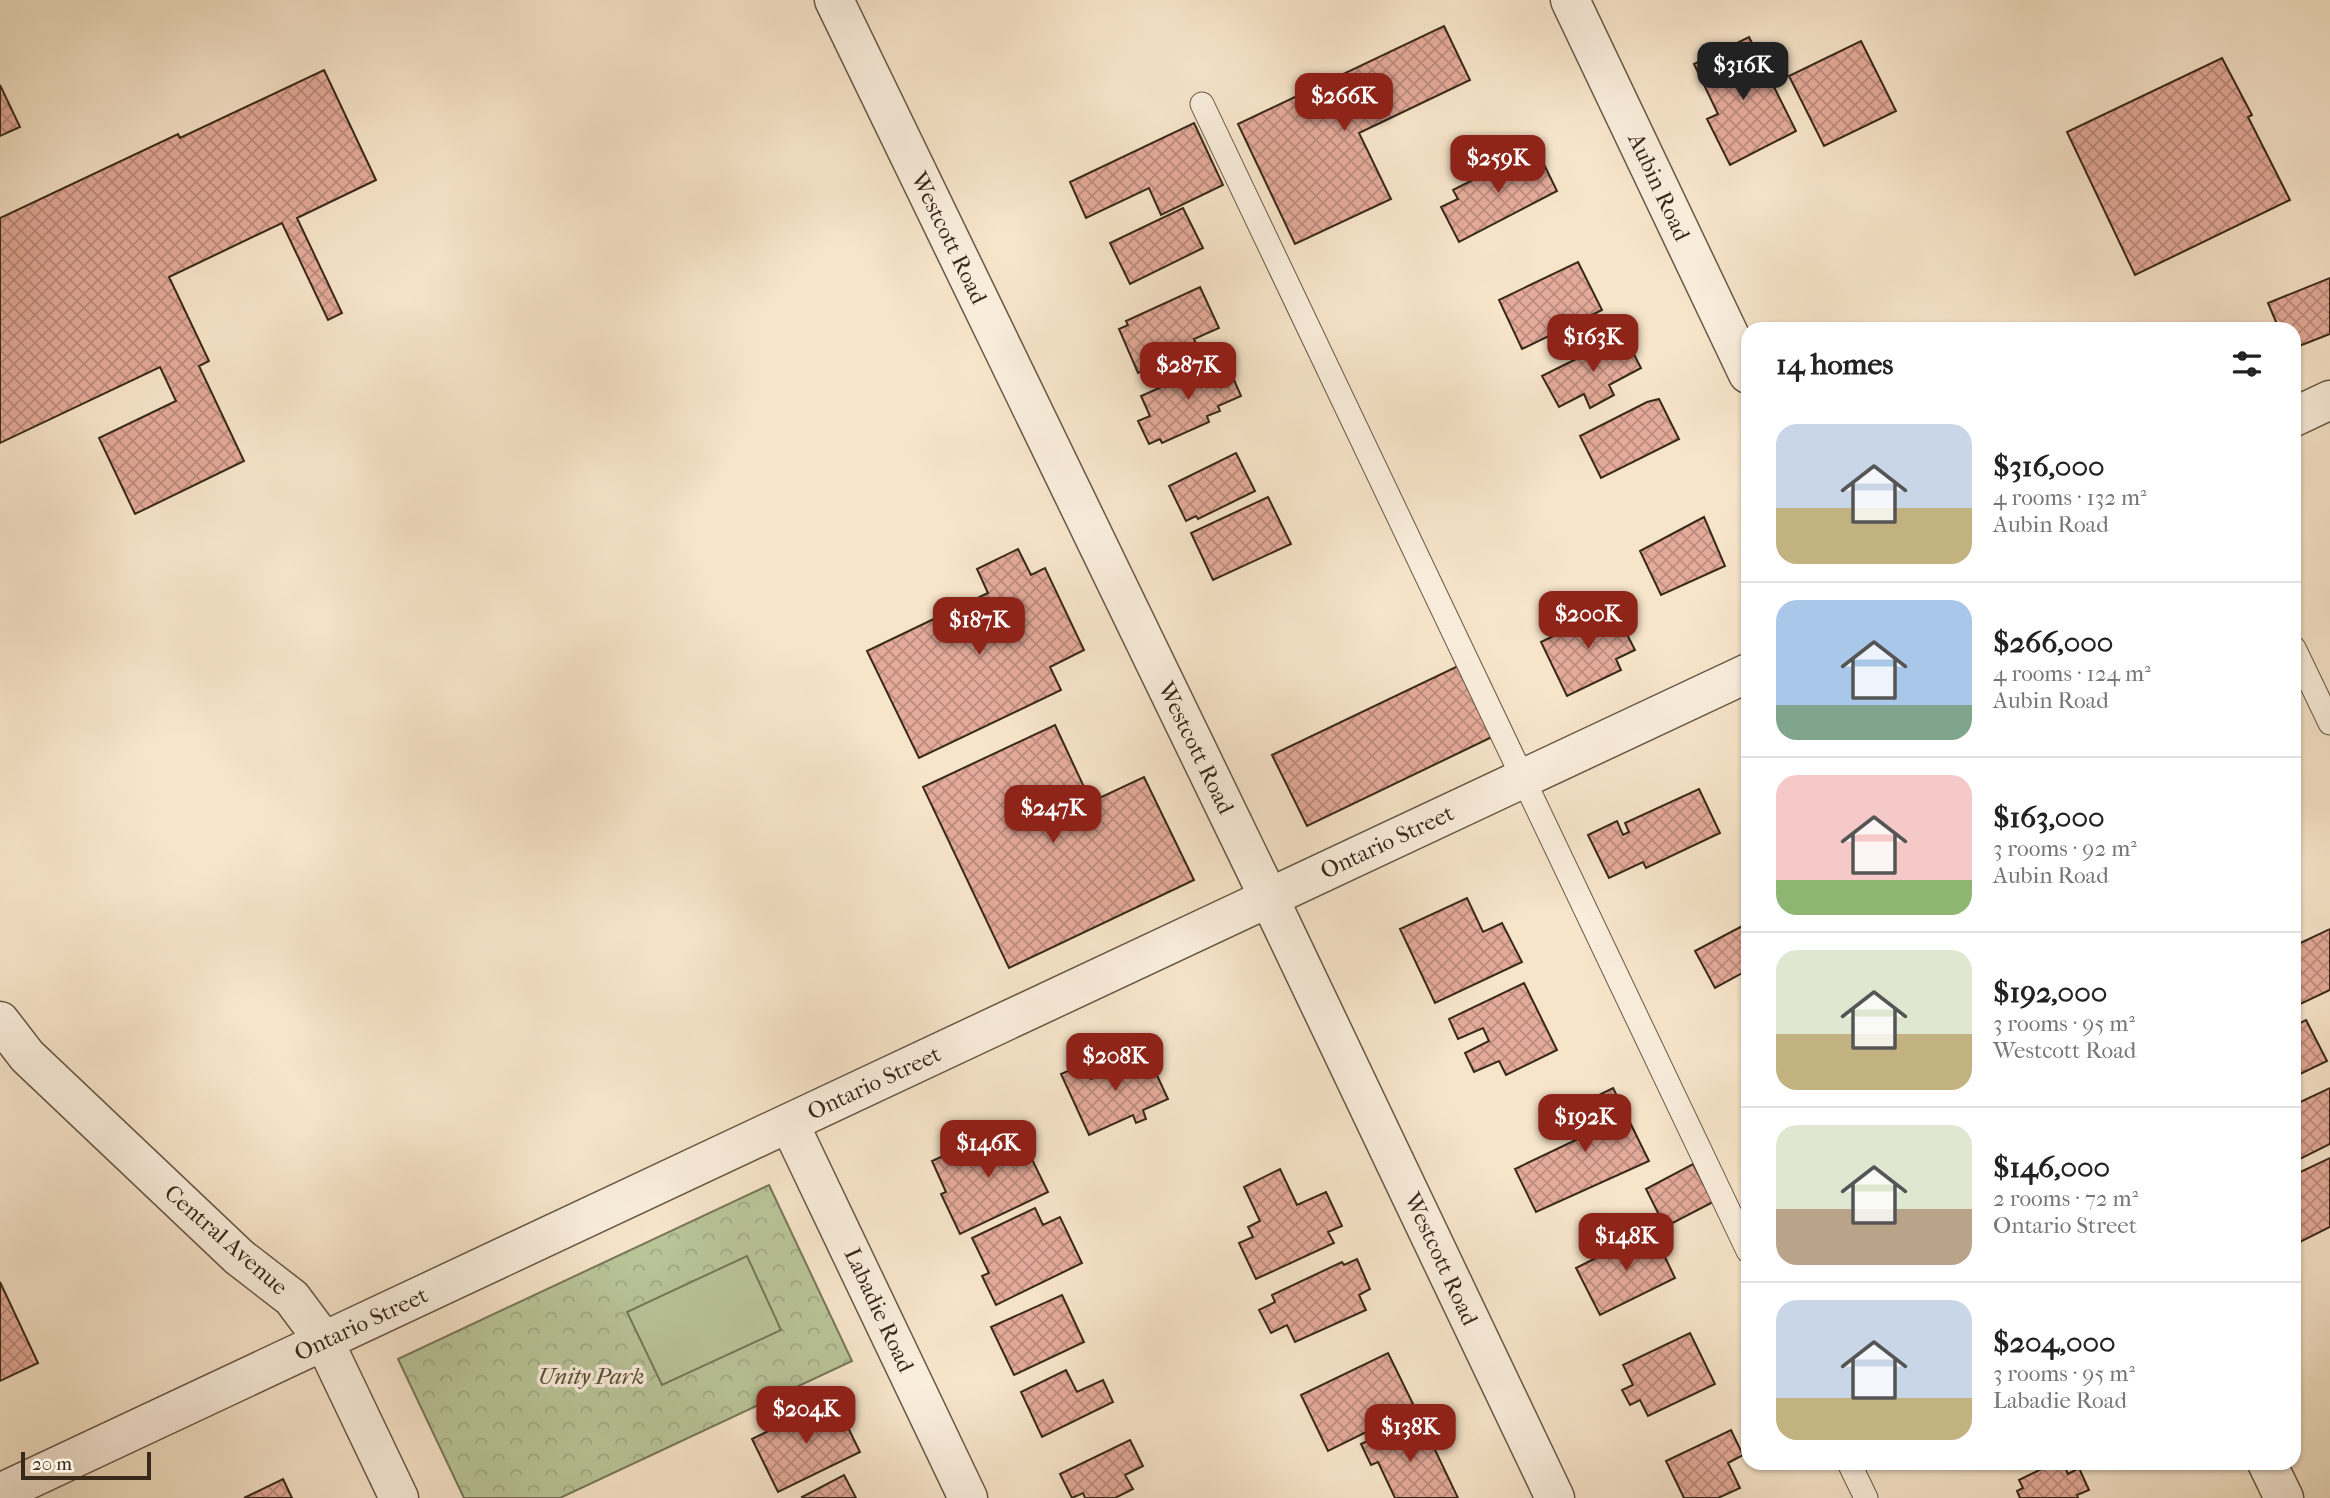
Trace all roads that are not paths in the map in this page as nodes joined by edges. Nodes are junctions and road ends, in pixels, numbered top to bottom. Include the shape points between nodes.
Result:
1 (834, 0) edge
2 (1570, 0) edge
3 (1202, 104) dead end
4 (1741, 359) edge
5 (2330, 400) edge
6 (2301, 414) edge
7 (2301, 663) edge
8 (1741, 676) edge
9 (2330, 723) edge
10 (1523, 779) junction
11 (1269, 898) junction
12 (0, 1021) edge
13 (789, 1123) junction
14 (1741, 1236) edge
15 (324, 1341) junction
16 (1853, 1470) edge
17 (2270, 1470) edge
18 (0, 1493) edge
19 (399, 1498) edge
20 (968, 1498) edge
21 (1555, 1498) edge
22 (1866, 1498) edge
23 (2284, 1498) edge

1 - 11 street, Westcott Road
2 - 4 street, Aubin Road
3 - 10 lane
5 - 6 street
7 - 9 lane
8 - 10 street, Ontario Street
10 - 11 street, Ontario Street
10 - 14 lane
11 - 13 street, Ontario Street
11 - 21 street, Westcott Road
12 - 15 street, Central Avenue via 27,1056 239,1257 292,1298
13 - 15 street, Ontario Street
13 - 20 street, Labadie Road
15 - 18 street, Ontario Street
15 - 19 street, Central Avenue
16 - 22 lane
17 - 23 street

